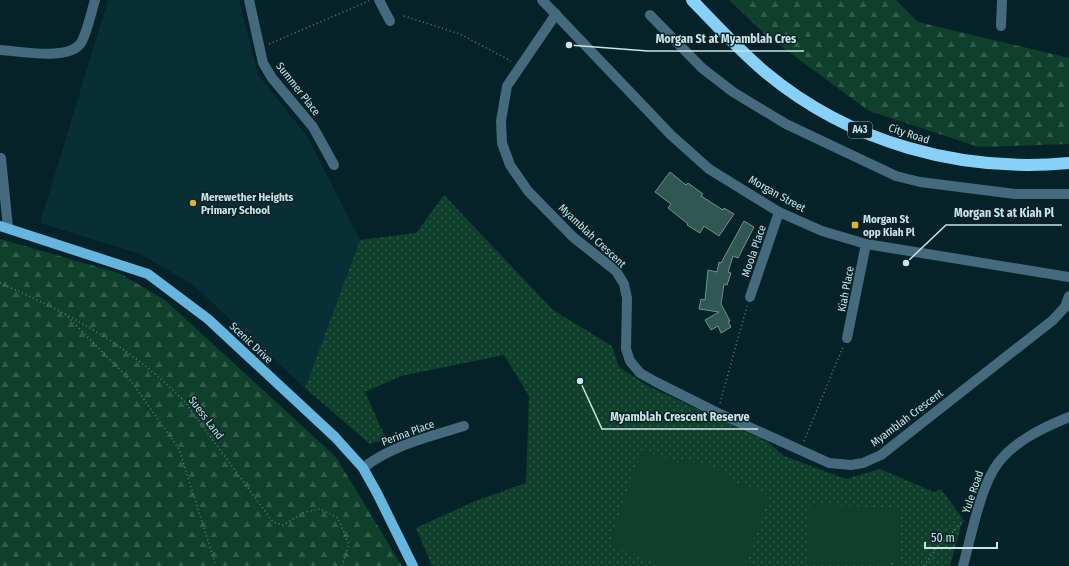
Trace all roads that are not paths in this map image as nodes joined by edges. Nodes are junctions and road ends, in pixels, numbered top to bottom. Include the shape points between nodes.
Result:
1 (95, 0) edge
2 (249, 0) edge
3 (379, 0) edge
4 (542, 0) edge
5 (692, 0) edge
6 (1002, 0) edge
7 (556, 14) junction
8 (650, 15) dead end
9 (390, 21) dead end
10 (1001, 26) dead end
11 (0, 50) edge
12 (0, 158) edge
13 (1069, 163) edge
14 (334, 165) dead end
15 (1069, 194) edge
16 (780, 212) junction
17 (4, 227) edge
18 (866, 244) junction
19 (1069, 278) edge
20 (1069, 296) edge
21 (750, 297) road end
22 (847, 338) road end
23 (1069, 417) edge
24 (464, 426) dead end
25 (363, 468) junction
26 (413, 566) edge
27 (963, 566) edge

1 - 11 street via 82,42 75,50 61,54
2 - 14 street, Summer Place via 264,63 272,78 313,126
3 - 9 street
4 - 7 street, Morgan Street
5 - 13 highway, City Road / A43 via 766,73 833,118 867,134 933,155 968,162 1004,165
6 - 10 street
7 - 16 street, Morgan Street via 671,135 709,169
7 - 20 street, Myamblah Crescent via 507,86 501,121 502,143 510,165 528,191 573,237 616,271 624,284 627,298 626,349 630,360 640,372 718,413 829,463 863,463 881,455 1053,320 1065,307
8 - 15 street via 702,68 733,92 786,124 896,176 920,182 1015,194
12 - 17 street
16 - 18 street, Morgan Street via 822,231
16 - 21 street, Moola Place
17 - 25 main road, Scenic Drive via 148,274 208,319 335,437
18 - 19 street, Morgan Street
18 - 22 street, Kiah Place
23 - 27 street, Yule Road via 1034,434 1005,456 994,469 985,487
24 - 25 street, Perina Place via 402,446 377,457
25 - 26 main road, Scenic Drive

